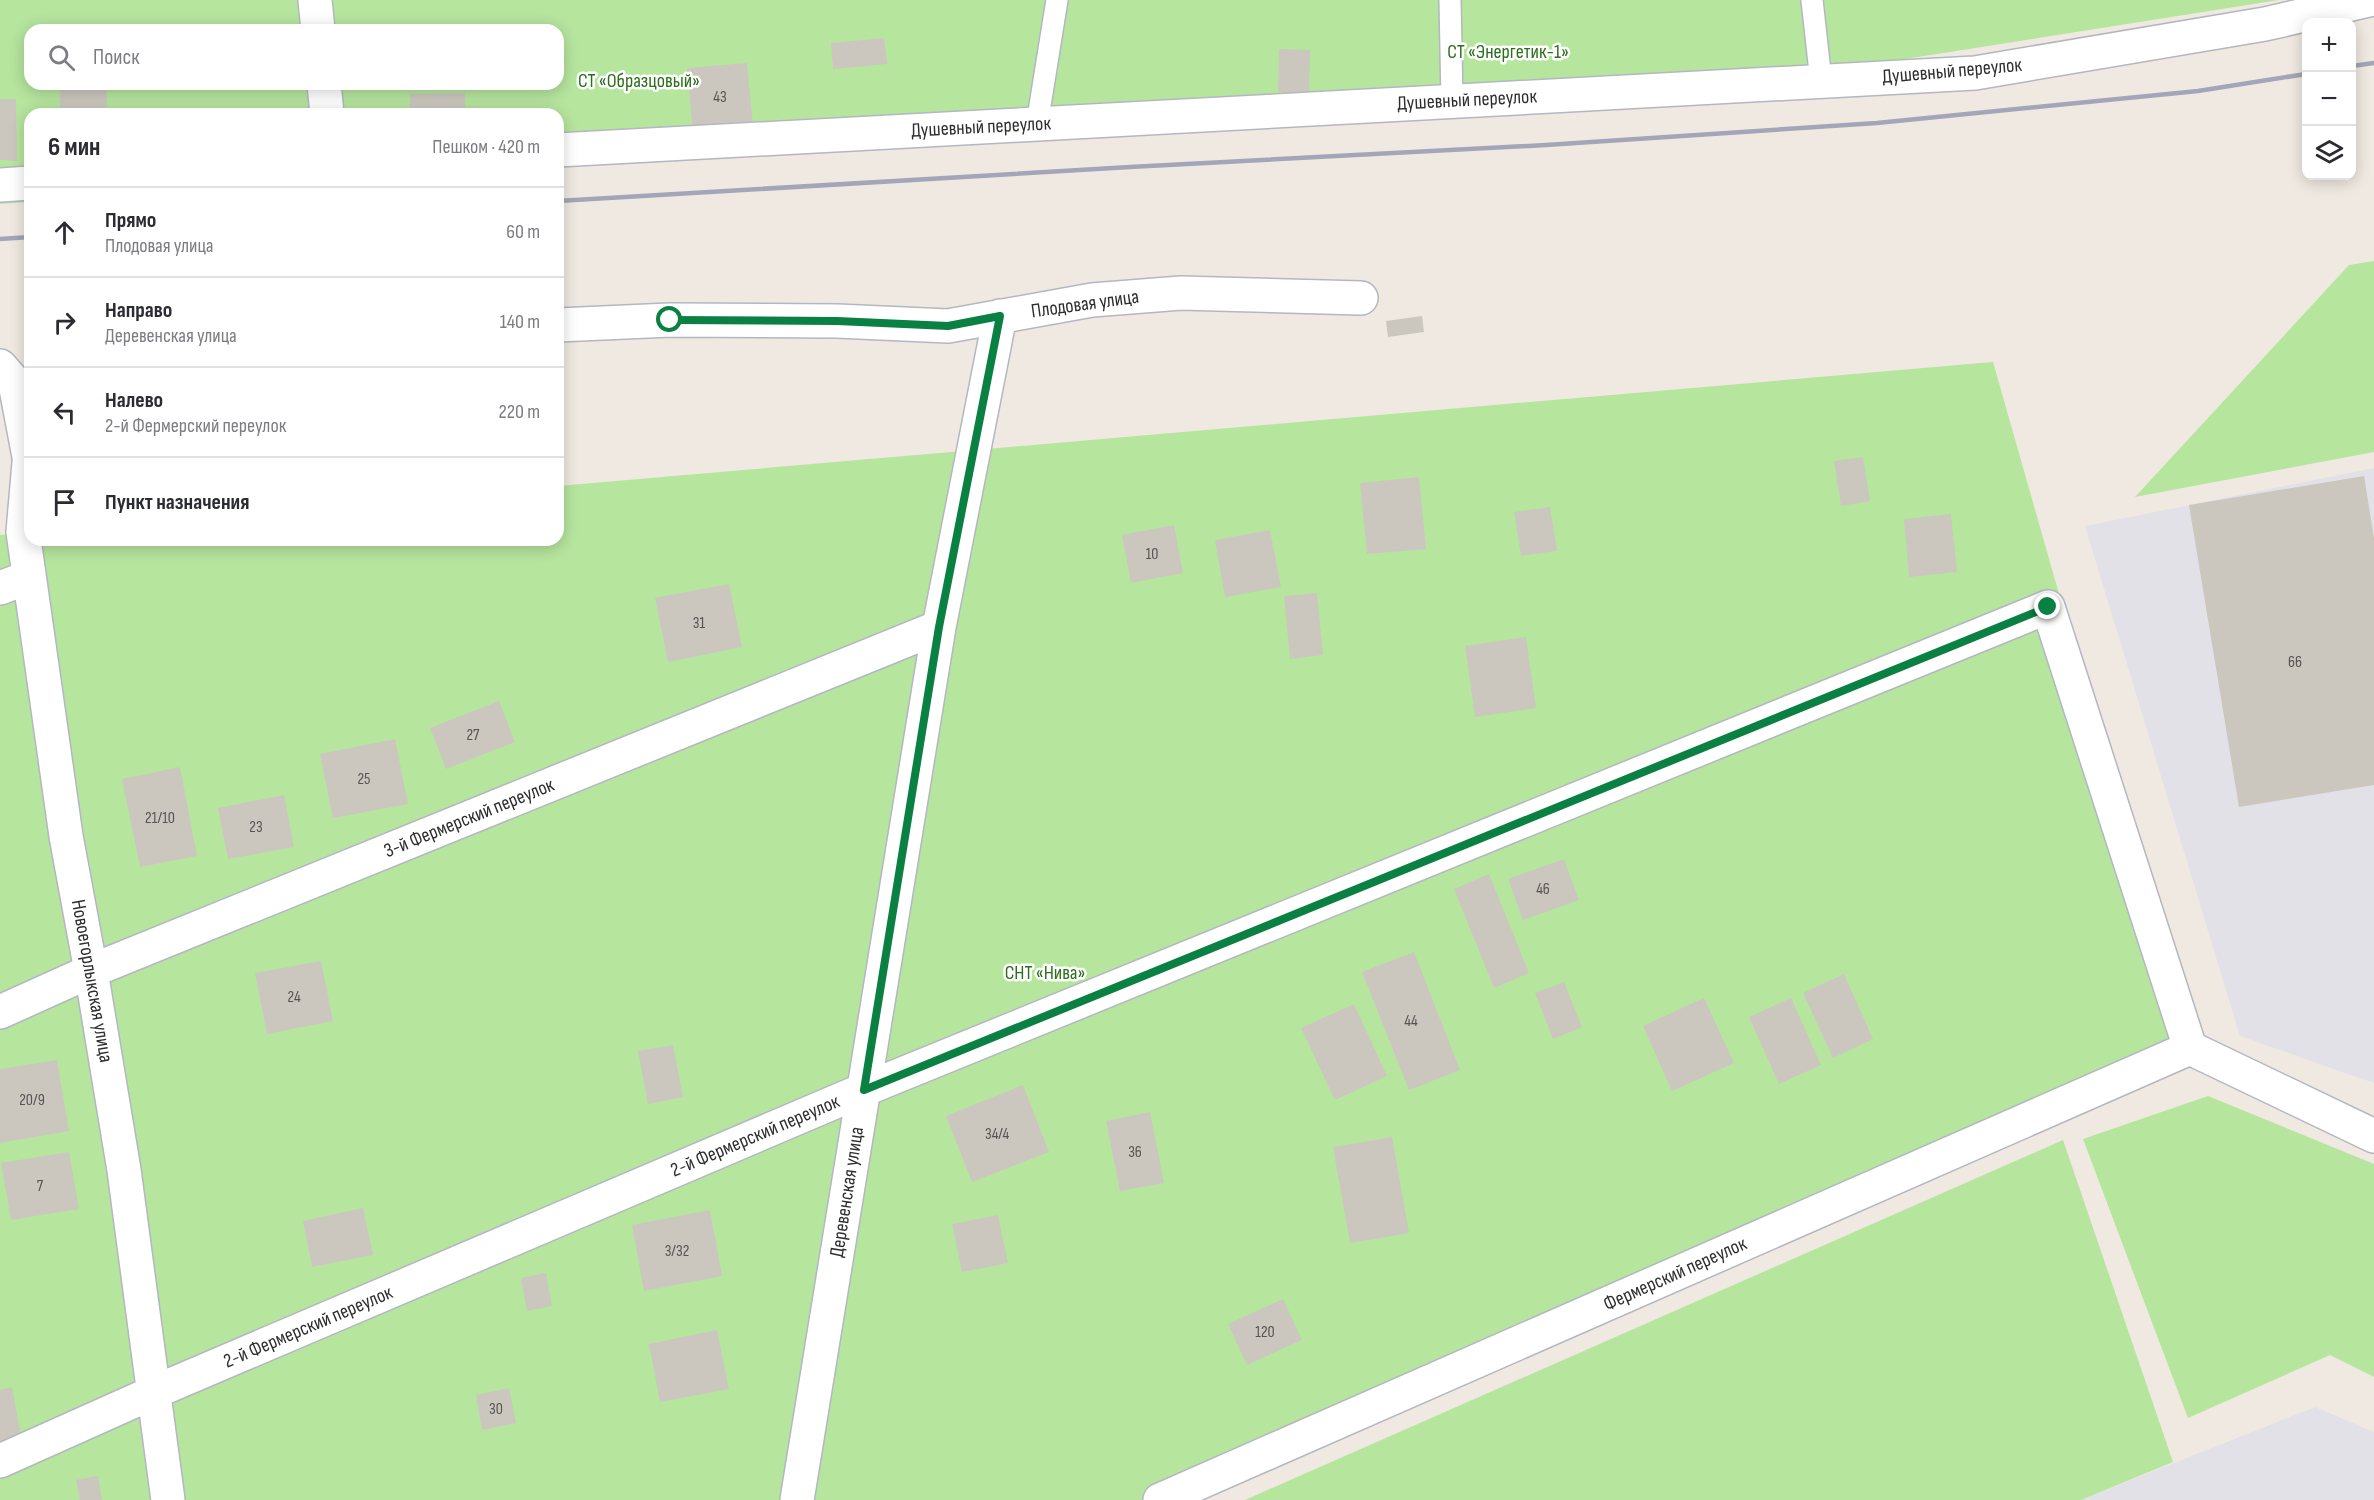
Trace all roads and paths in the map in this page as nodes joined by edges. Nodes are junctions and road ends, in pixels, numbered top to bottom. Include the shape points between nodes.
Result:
1 (315, 0) edge
2 (1057, 0) edge
3 (1450, 0) edge
4 (1812, 0) edge
5 (2369, 0) edge
6 (317, 24) edge
7 (1821, 81) junction
8 (325, 90) edge
9 (1452, 101) junction
10 (326, 108) edge
11 (1037, 124) junction
12 (564, 150) edge
13 (24, 183) edge
14 (0, 185) edge
15 (1361, 298) dead end
16 (1000, 316) junction
17 (564, 326) edge
18 (0, 366) edge
19 (24, 434) edge
20 (24, 512) edge
21 (14, 582) edge
22 (939, 627) junction
23 (91, 971) junction
24 (0, 1012) edge
25 (2190, 1048) junction
26 (864, 1090) junction
27 (2374, 1136) edge
28 (152, 1393) junction
29 (0, 1461) edge
30 (168, 1500) edge
31 (797, 1500) edge
32 (1160, 1500) edge

1 - 6 street
2 - 11 lane
3 - 9 lane
4 - 7 lane
5 - 7 street, Душевный переулок via 2265,24 1975,73
7 - 9 street, Душевный переулок
8 - 10 street
9 - 11 street, Душевный переулок
11 - 12 street, Душевный переулок
13 - 14 street
15 - 16 street, Плодовая улица via 1181,293 1092,300
16 - 17 street, Плодовая улица via 948,326 670,320
16 - 22 street, Деревенская улица
18 - 19 street via 15,382
20 - 21 street, Новоегорлыкская улица
21 - 23 street, Новоегорлыкская улица
22 - 23 street, 3-й Фермерский переулок
22 - 26 street, Деревенская улица
23 - 24 street, 3-й Фермерский переулок
23 - 28 street, Новоегорлыкская улица via 124,1170
25 - 26 street, 2-й Фермерский переулок via 2048,607
25 - 27 street
25 - 32 street, Фермерский переулок
26 - 28 street, 2-й Фермерский переулок
26 - 31 street, Деревенская улица
28 - 29 street, 2-й Фермерский переулок
28 - 30 street, Новоегорлыкская улица

